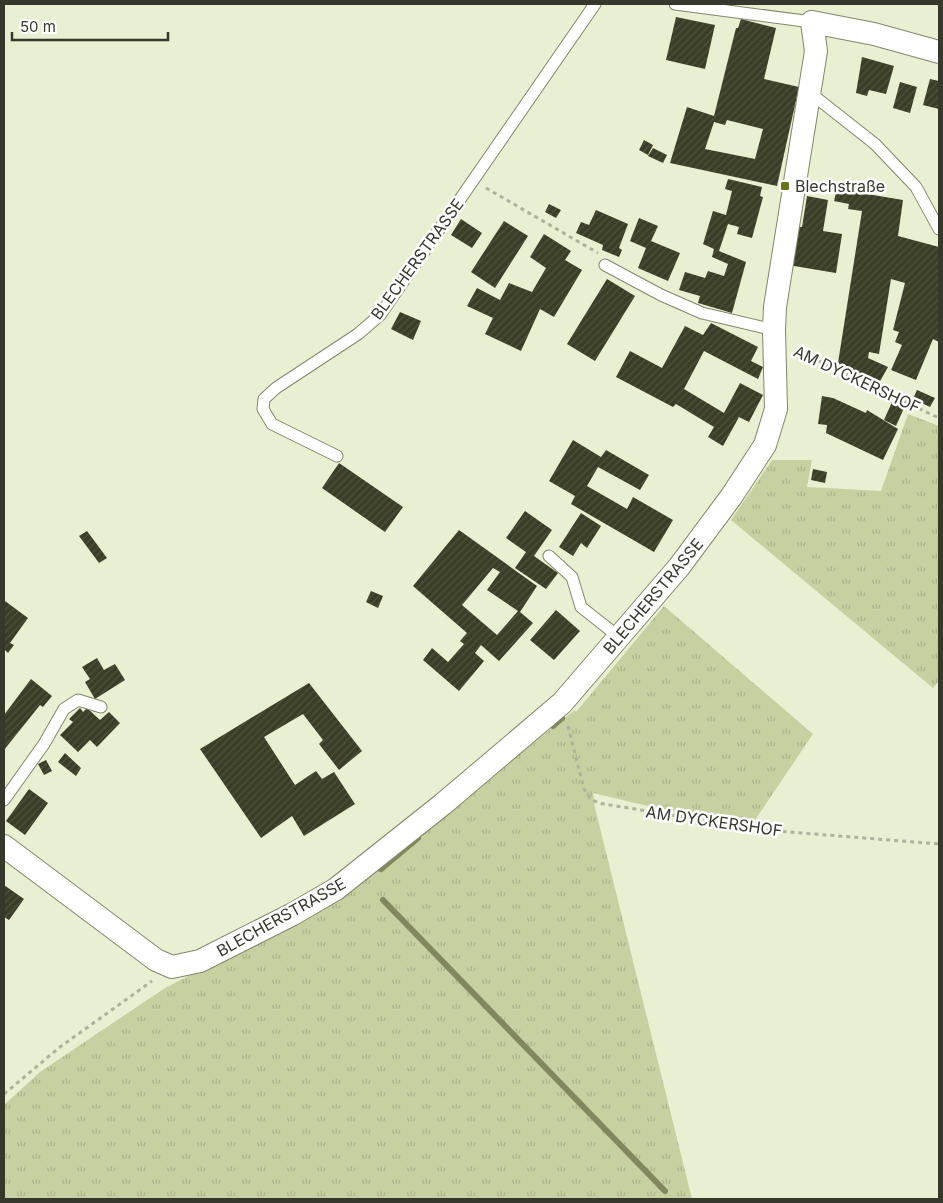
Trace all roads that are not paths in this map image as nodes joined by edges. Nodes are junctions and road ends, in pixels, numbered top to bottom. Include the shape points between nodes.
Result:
1 (595, 4) edge
2 (675, 4) edge
3 (812, 22) junction
4 (939, 52) edge
5 (809, 92) junction
6 (939, 229) edge
7 (604, 265) road end
8 (774, 336) junction
9 (337, 456) dead end
10 (549, 556) dead end
11 (619, 637) junction
12 (101, 707) dead end
13 (4, 800) edge
14 (4, 846) edge

1 - 9 lane, BLECHERSTRASSE via 380,315 366,329 264,399 263,409 272,424
2 - 3 lane
3 - 4 street via 859,30
3 - 5 street, BLECHERSTRASSE via 816,51
5 - 6 lane via 875,144 916,187
5 - 8 street, BLECHERSTRASSE
7 - 8 lane via 662,296
8 - 11 street, BLECHERSTRASSE via 776,409 765,445 697,545
10 - 11 lane via 572,577 581,607
11 - 14 street, BLECHERSTRASSE via 562,703 443,804 336,888 293,914 200,961 172,967 151,957
12 - 13 lane via 78,700 64,709 44,744

